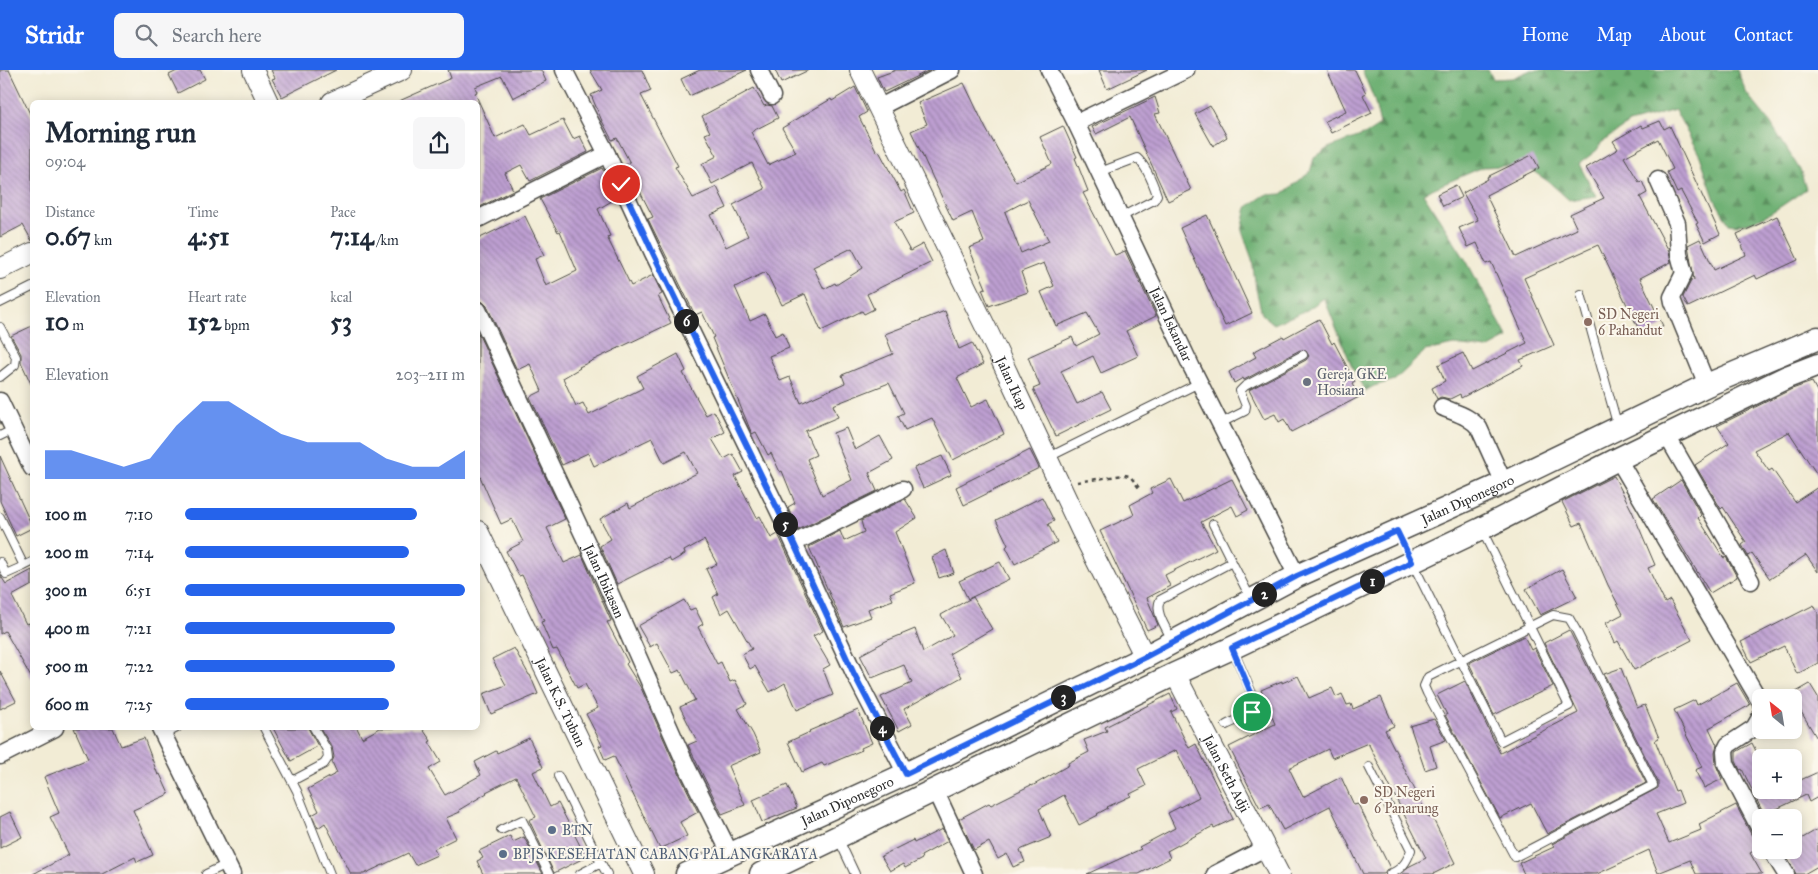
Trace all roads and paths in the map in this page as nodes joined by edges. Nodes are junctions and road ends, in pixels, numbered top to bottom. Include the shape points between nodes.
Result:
1 (253, 70) edge
2 (402, 70) edge
3 (564, 70) edge
4 (759, 70) edge
5 (860, 70) edge
6 (952, 70) edge
7 (1049, 70) edge
8 (1186, 70) edge
9 (772, 96) dead end
10 (267, 100) edge
11 (336, 100) edge
12 (878, 108) junction
13 (1076, 123) junction
14 (607, 154) junction
15 (1100, 172) junction
16 (1658, 180) dead end
17 (1121, 217) junction
18 (480, 218) edge
19 (30, 254) edge
20 (0, 269) edge
21 (30, 288) edge
22 (1581, 294) dead end
23 (0, 302) edge
24 (480, 314) edge
25 (0, 327) edge
26 (1818, 338) edge
27 (1303, 355) dead end
28 (1818, 365) edge
29 (0, 377) edge
30 (1199, 383) junction
31 (1707, 385) junction
32 (0, 401) edge
33 (1442, 407) dead end
34 (1219, 424) junction
35 (1618, 428) junction
36 (7, 433) edge
37 (1667, 436) junction
38 (1047, 458) junction
39 (1618, 459) junction
40 (30, 465) edge
41 (1504, 483) junction
42 (1140, 488) dead end
43 (903, 489) dead end
44 (1062, 490) junction
45 (1466, 500) junction
46 (0, 517) edge
47 (1213, 524) dead end
48 (1482, 529) junction
49 (1397, 531) junction
50 (480, 535) edge
51 (794, 543) junction
52 (0, 562) edge
53 (1232, 562) junction
54 (1412, 562) junction
55 (30, 563) edge
56 (24, 566) junction
57 (1297, 576) junction
58 (1752, 581) dead end
59 (1251, 600) junction
60 (1530, 625) junction
61 (1173, 642) junction
62 (1232, 648) junction
63 (1145, 657) junction
64 (1462, 661) junction
65 (1175, 674) junction
66 (1753, 689) edge
67 (1226, 725) dead end
68 (1752, 729) edge
69 (51, 730) edge
70 (167, 730) edge
71 (265, 730) edge
72 (315, 730) edge
73 (0, 756) edge
74 (1369, 768) dead end
75 (906, 774) junction
76 (558, 776) dead end
77 (292, 781) junction
78 (935, 790) junction
79 (1752, 814) edge
80 (501, 830) dead end
81 (838, 838) junction
82 (1266, 848) junction
83 (730, 854) junction
84 (1777, 859) edge
85 (601, 863) junction
86 (229, 869) edge
87 (765, 873) edge
88 (206, 874) edge
89 (330, 874) edge
90 (549, 874) edge
91 (580, 874) edge
92 (607, 874) edge
93 (644, 874) edge
94 (687, 874) edge
95 (855, 874) edge
96 (974, 874) edge
97 (1215, 874) edge
98 (1279, 874) edge
99 (1390, 874) edge
100 (1786, 874) edge

1 - 10 street
2 - 11 street
3 - 14 street
4 - 9 street
5 - 12 street, Jalan Ikap
6 - 12 street
7 - 13 street, Jalan Iskandar
8 - 13 street
12 - 38 street, Jalan Ikap
13 - 15 street, Jalan Iskandar
14 - 18 street
14 - 51 street
15 - 17 street, Jalan Iskandar
15 - 17 lane via 1137,158 1155,189 1157,195 1154,200
16 - 31 street via 1678,222 1679,254 1684,273 1672,302
17 - 30 street, Jalan Iskandar
19 - 20 street
21 - 23 lane
22 - 35 lane
24 - 83 street, Jalan Ibikasan via 603,577 686,765
25 - 29 lane via 16,357 15,365
26 - 31 main road, Jalan Diponegoro
27 - 34 lane via 1242,388 1240,394 1245,411
28 - 37 main road, Jalan Diponegoro
30 - 34 street, Jalan Iskandar
30 - 38 lane
31 - 35 main road, Jalan Diponegoro
32 - 36 street
33 - 41 street via 1468,418 1479,428
34 - 57 street, Jalan Iskandar
35 - 41 main road, Jalan Diponegoro
36 - 40 street
37 - 39 main road, Jalan Diponegoro
37 - 58 street
38 - 44 street, Jalan Ikap
39 - 48 main road, Jalan Diponegoro
39 - 66 street
41 - 45 main road, Jalan Diponegoro
42 - 44 path via 1124,474 1079,481
43 - 51 street
44 - 63 street, Jalan Ikap
45 - 48 main road
45 - 49 main road, Jalan Diponegoro
46 - 56 lane
47 - 53 lane
48 - 54 main road, Jalan Diponegoro
48 - 60 lane
49 - 54 main road
49 - 57 main road, Jalan Diponegoro
50 - 93 street, Jalan K.S. Tubun
51 - 75 street via 854,674
52 - 56 lane via 6,574
53 - 59 lane
53 - 61 lane via 1160,600 1158,611
54 - 62 main road, Jalan Diponegoro
54 - 64 lane
55 - 56 lane
57 - 59 main road, Jalan Diponegoro
59 - 61 main road, Jalan Diponegoro
60 - 64 lane
60 - 64 lane via 1570,706 1501,741
60 - 64 lane via 1553,615 1569,618 1653,785 1515,857 1424,686 1428,677
61 - 63 main road, Jalan Diponegoro
62 - 65 main road, Jalan Diponegoro
62 - 67 lane via 1256,703 1252,712
63 - 75 main road, Jalan Diponegoro
65 - 78 main road, Jalan Diponegoro
65 - 82 street, Jalan Seth Adji
68 - 79 street via 1732,741 1725,751 1726,764
69 - 73 street
70 - 86 street
71 - 77 lane
72 - 77 lane via 328,758 324,764
74 - 99 lane via 1411,850 1408,860
75 - 83 main road, Jalan Diponegoro
76 - 85 lane
77 - 89 lane
78 - 81 main road, Jalan Diponegoro
78 - 96 street
80 - 90 lane via 522,820
81 - 87 main road, Jalan Diponegoro
81 - 95 lane
82 - 97 street
82 - 98 street, Jalan Seth Adji
83 - 94 main road, Jalan Diponegoro
84 - 100 street
85 - 91 lane
85 - 92 lane
86 - 88 lane

